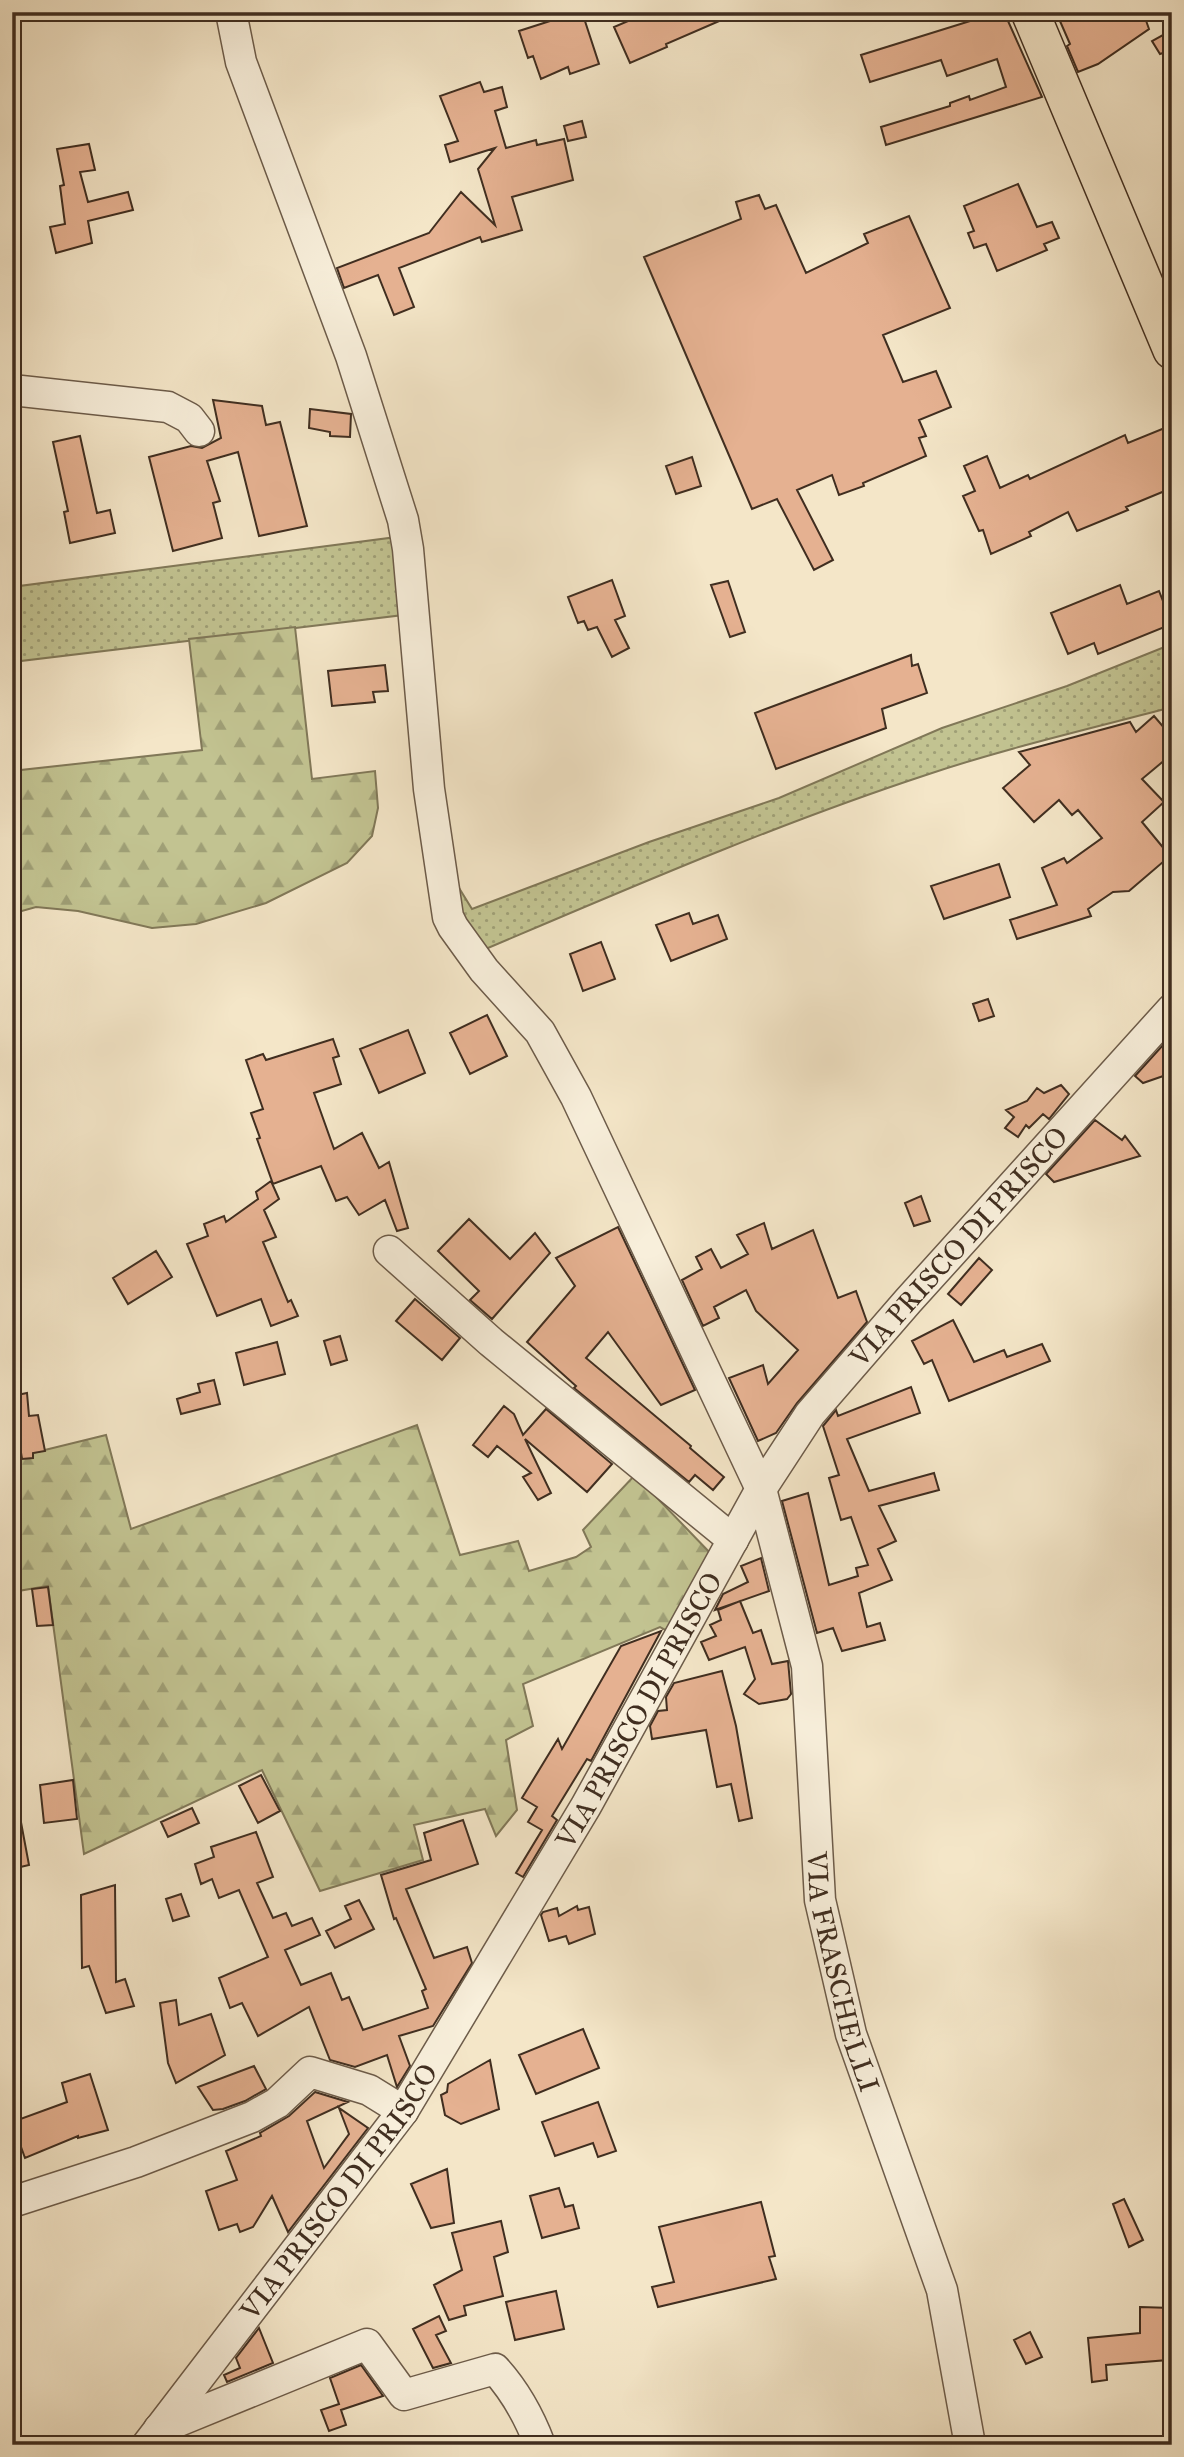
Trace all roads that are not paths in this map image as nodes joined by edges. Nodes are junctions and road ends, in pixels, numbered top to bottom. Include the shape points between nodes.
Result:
1 (231, 12) edge
2 (1030, 12) edge
3 (1172, 350) edge
4 (12, 390) edge
5 (199, 431) dead end
6 (1172, 1009) edge
7 (389, 1251) dead end
8 (761, 1489) junction
9 (733, 1540) junction
10 (403, 2111) junction
11 (12, 2202) edge
12 (153, 2437) edge
13 (540, 2445) edge
14 (970, 2445) edge

1 - 8 street, VIA FRASCHELLI via 241,62 351,356 403,520 429,789 448,917 484,970 540,1032 576,1097
2 - 3 main road
4 - 5 street via 168,407 188,418
6 - 8 street, VIA PRISCO DI PRISCO via 810,1414
7 - 9 street via 491,1342
8 - 9 street, VIA PRISCO DI PRISCO
8 - 14 street, VIA FRASCHELLI via 807,1666 820,1900 851,2034 942,2290
9 - 10 street, VIA PRISCO DI PRISCO via 586,1805
10 - 11 street via 369,2090 310,2073 278,2103 253,2117 136,2162
10 - 12 street, VIA PRISCO DI PRISCO
12 - 13 street via 367,2344 404,2395 495,2369 513,2388

